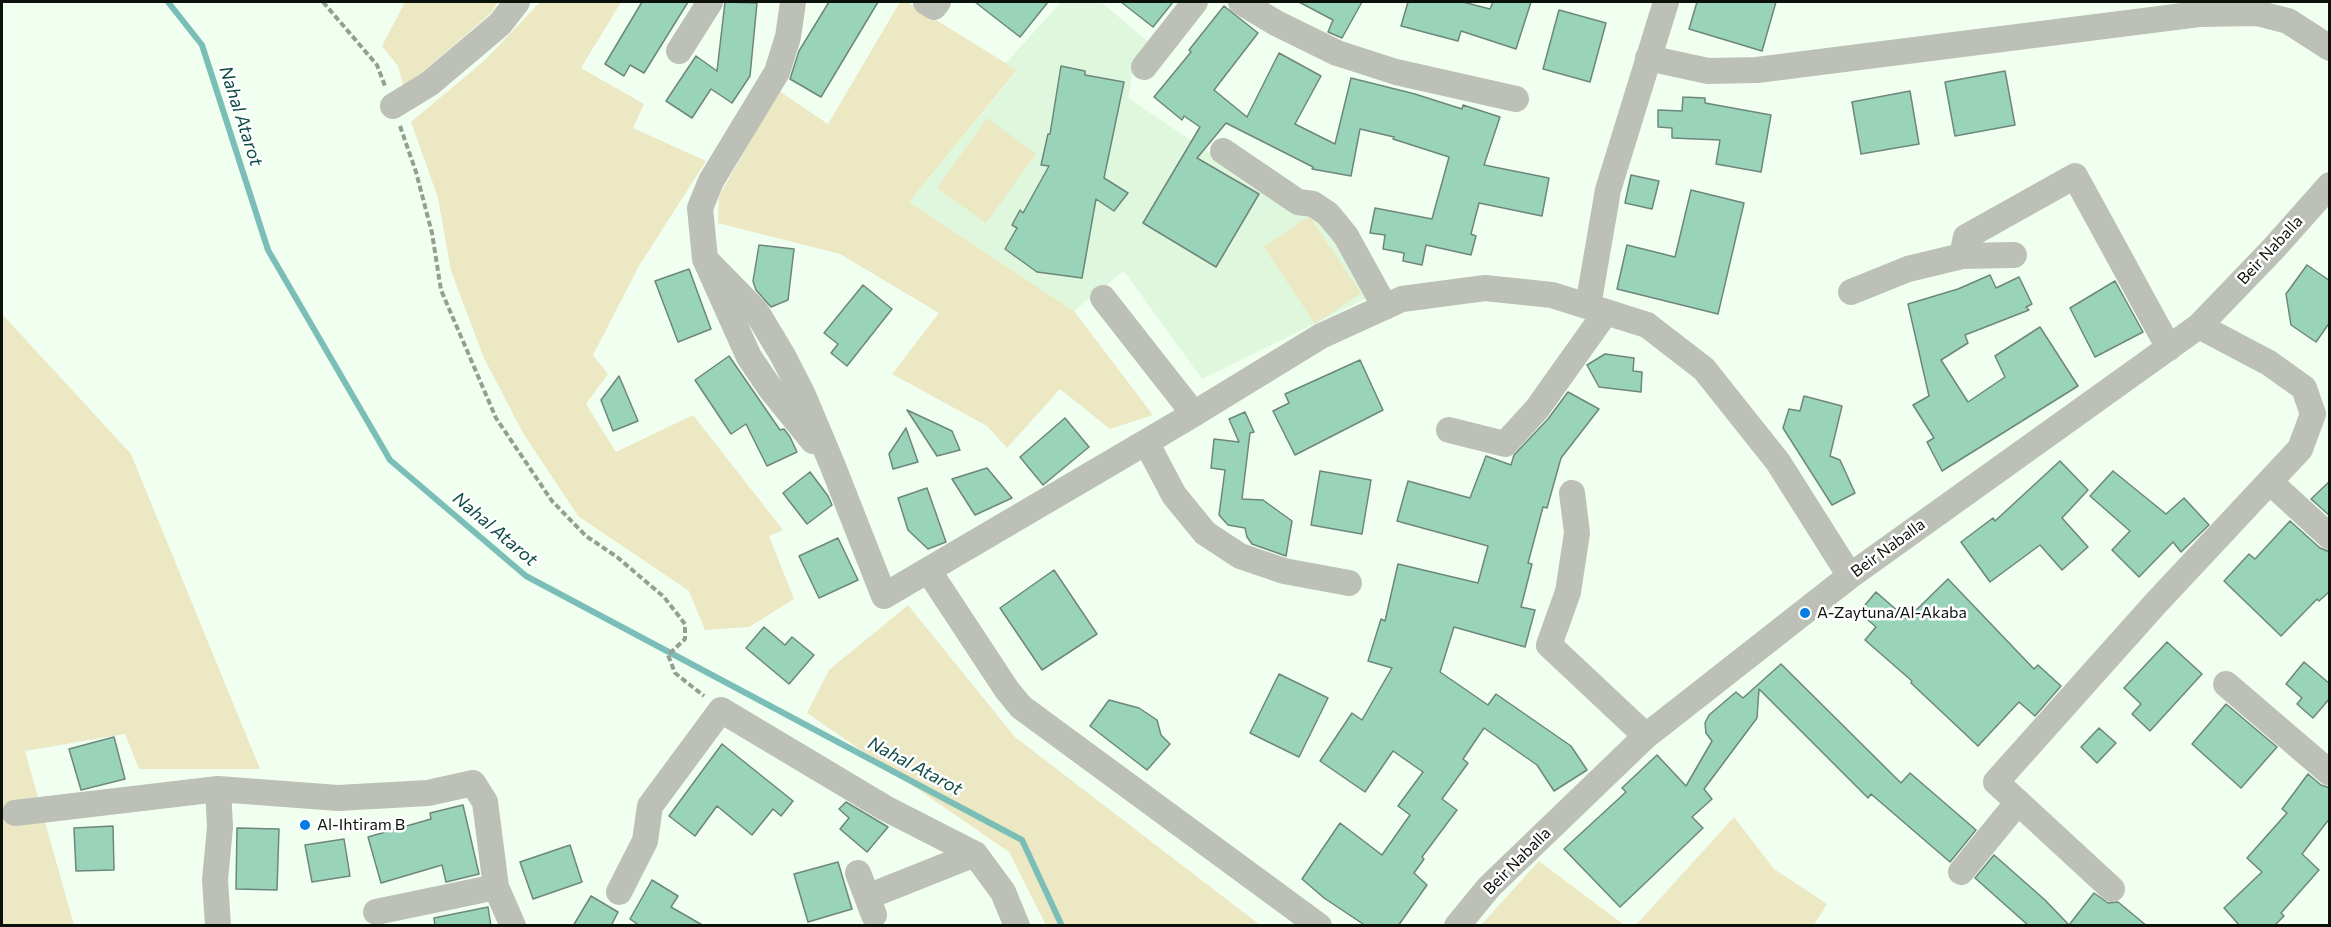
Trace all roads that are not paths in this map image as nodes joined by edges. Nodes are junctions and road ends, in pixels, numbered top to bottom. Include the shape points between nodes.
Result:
1 (517, 2) edge
2 (710, 2) edge
3 (793, 2) edge
4 (926, 2) edge
5 (938, 2) edge
6 (1195, 2) edge
7 (1240, 2) edge
8 (1666, 2) edge
9 (2330, 48) edge
10 (679, 51) dead end
11 (1648, 58) junction
12 (1144, 67) dead end
13 (1516, 99) dead end
14 (393, 106) road end
15 (1223, 152) dead end
16 (2330, 185) edge
17 (2014, 255) dead end
18 (1962, 256) junction
19 (1851, 292) dead end
20 (1103, 298) dead end
21 (1385, 307) junction
22 (1597, 309) junction
23 (2199, 326) junction
24 (2169, 348) junction
25 (1194, 414) junction
26 (1449, 430) dead end
27 (1146, 442) junction
28 (2270, 482) junction
29 (1572, 493) dead end
30 (2330, 537) edge
31 (928, 570) junction
32 (1850, 576) junction
33 (1349, 583) dead end
34 (2226, 684) dead end
35 (1646, 736) junction
36 (2330, 774) edge
37 (218, 789) junction
38 (2018, 802) junction
39 (15, 813) dead end
40 (975, 854) junction
41 (1961, 872) dead end
42 (496, 887) junction
43 (2112, 890) dead end
44 (619, 892) dead end
45 (866, 895) dead end
46 (376, 912) dead end
47 (218, 926) edge
48 (513, 926) edge
49 (1017, 926) edge
50 (1319, 926) edge
51 (1457, 926) edge

1 - 14 street via 500,24 429,84
2 - 10 street
3 - 31 street via 777,72 711,181 700,208 705,259 756,311 783,356 832,464 884,596
4 - 5 street via 934,7
6 - 12 street
7 - 13 street via 1337,53 1396,72
8 - 11 street
9 - 11 street via 2288,21 2257,13 2199,14 1757,70 1708,71
11 - 22 street via 1608,190
15 - 21 street via 1298,202 1313,204 1328,214 1346,236
16 - 23 street, Beir Naballa
17 - 18 street
18 - 19 street via 1908,269
18 - 24 street via 1966,237 2075,176
20 - 25 street
21 - 22 street via 1402,299 1485,288 1552,295
21 - 25 street via 1321,336
22 - 26 street via 1537,409 1505,444
22 - 32 street via 1647,325 1704,369 1778,462
23 - 24 street, Beir Naballa
23 - 28 street via 2269,363 2304,388 2313,414 2304,441
24 - 32 street, Beir Naballa
25 - 27 street
27 - 31 street
27 - 33 street via 1174,495 1204,533 1240,556 1284,571
28 - 30 street
28 - 38 street via 1996,782
29 - 35 street via 1577,533 1568,592 1550,645
31 - 50 street via 1021,707
32 - 35 street, Beir Naballa
34 - 36 street
35 - 51 street, Beir Naballa via 1489,887
37 - 39 street
37 - 42 street via 338,798 428,793 473,783 485,802
37 - 47 street
38 - 41 street
38 - 43 street
40 - 44 street via 885,808 721,710 650,806 645,841
40 - 45 street
40 - 49 street via 1003,892
42 - 46 street
42 - 48 street

